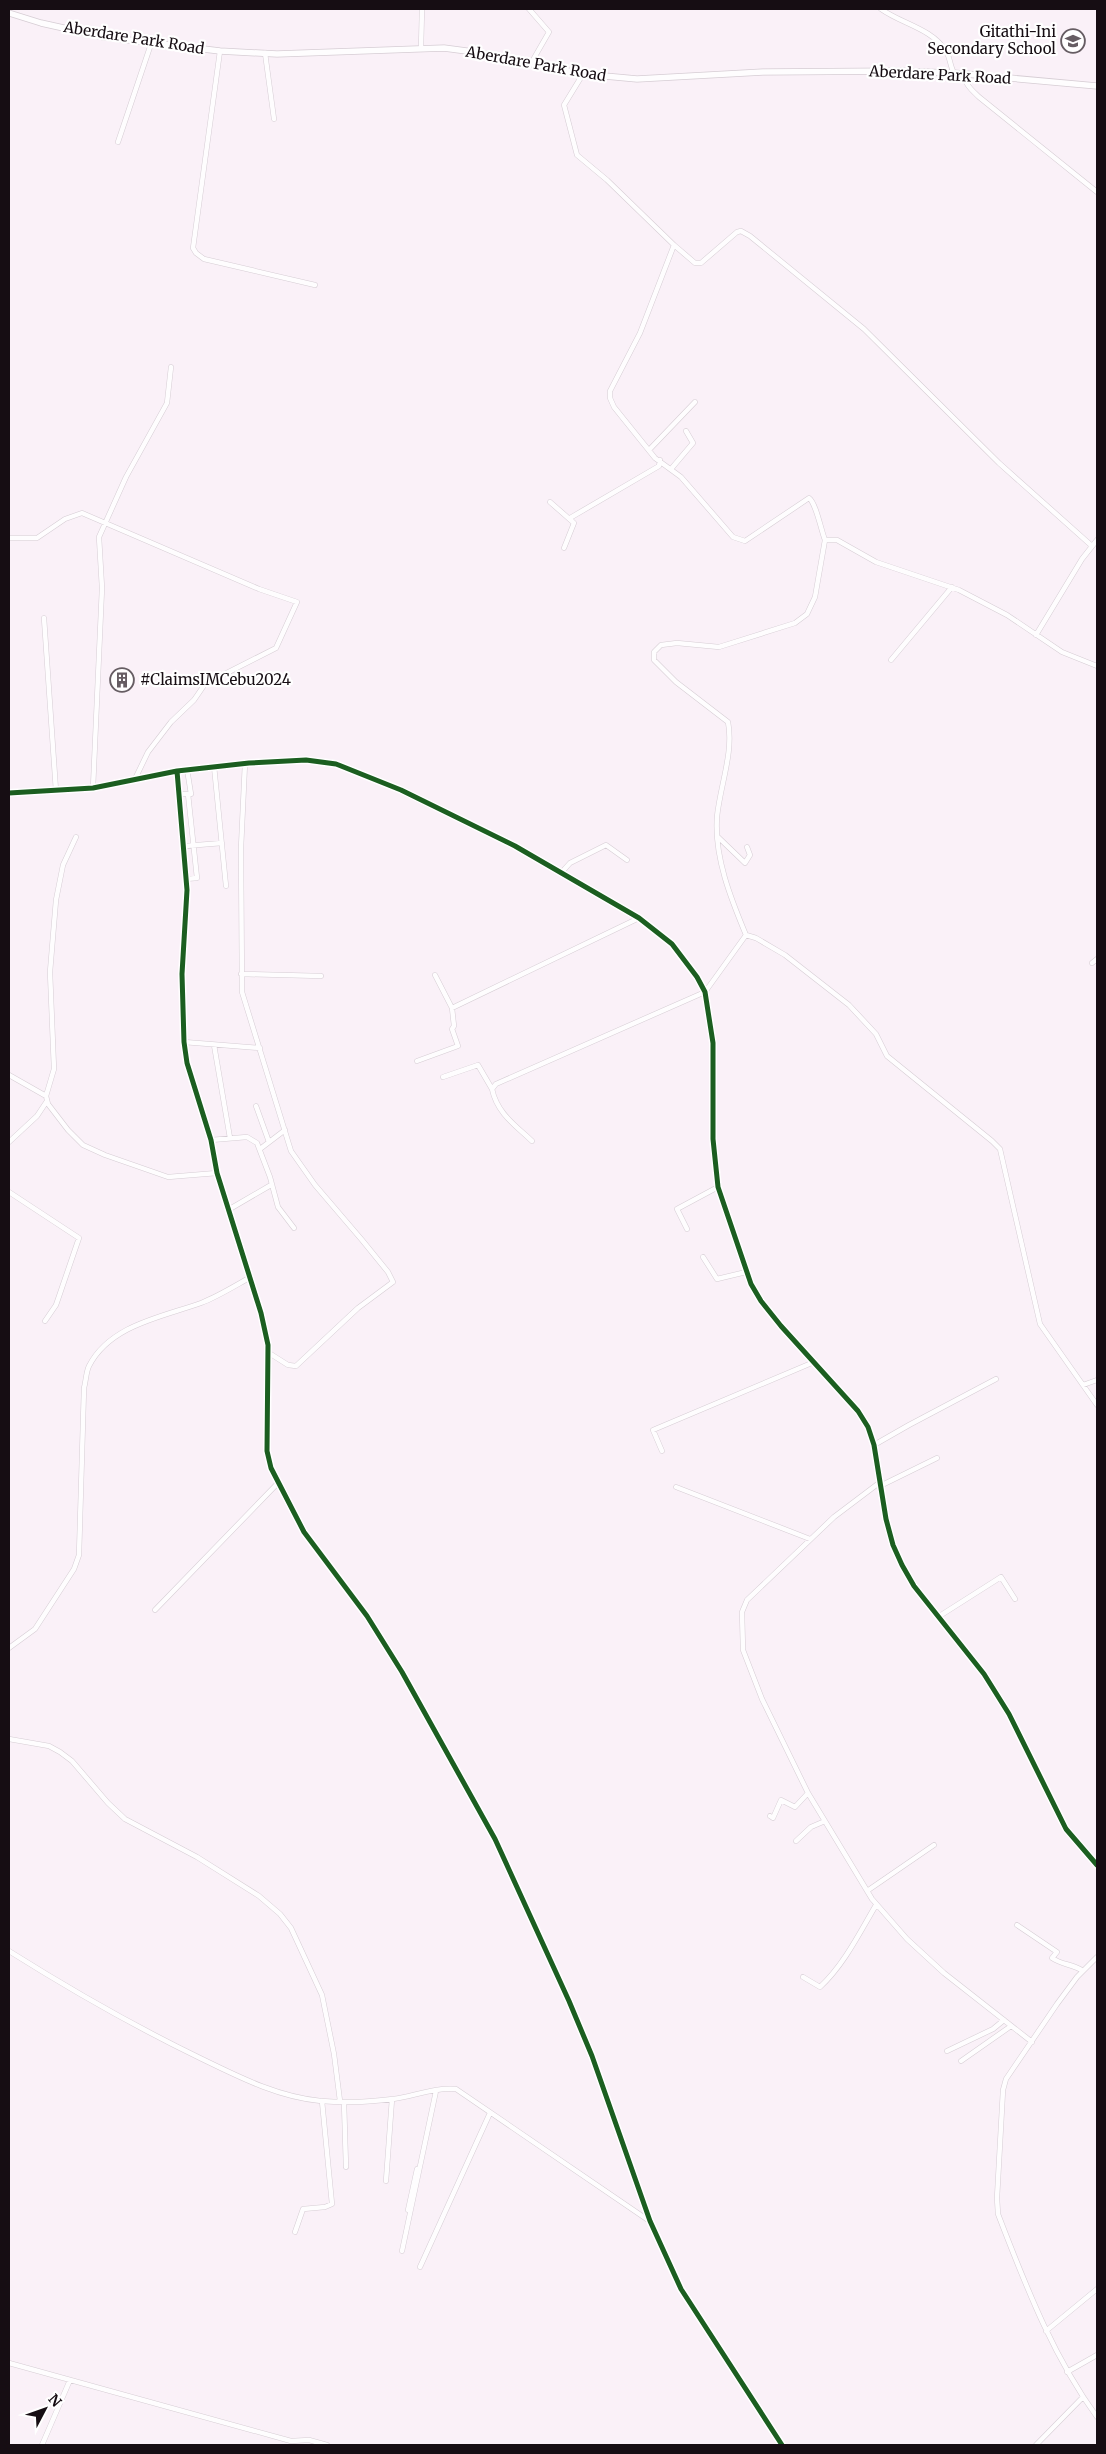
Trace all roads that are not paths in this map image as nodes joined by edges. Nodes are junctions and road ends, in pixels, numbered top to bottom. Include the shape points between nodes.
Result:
1 (422, 9) edge
2 (529, 9) edge
3 (882, 9) edge
4 (9, 12) edge
5 (151, 44) junction
6 (421, 48) junction
7 (220, 51) junction
8 (265, 53) junction
9 (530, 65) junction
10 (954, 73) junction
11 (583, 74) junction
12 (964, 74) junction
13 (1097, 86) edge
14 (274, 119) dead end
15 (118, 142) dead end
16 (1097, 192) edge
17 (674, 245) junction
18 (315, 285) dead end
19 (171, 367) dead end
20 (695, 402) dead end
21 (686, 431) dead end
22 (649, 450) junction
23 (660, 460) junction
24 (671, 468) junction
25 (550, 502) dead end
26 (570, 518) junction
27 (104, 522) junction
28 (9, 538) edge
29 (825, 540) junction
30 (1097, 540) edge
31 (1092, 546) junction
32 (564, 548) dead end
33 (952, 587) junction
34 (44, 618) dead end
35 (1036, 635) junction
36 (891, 660) dead end
37 (1097, 666) edge
38 (245, 763) junction
39 (214, 766) junction
40 (187, 769) junction
41 (177, 771) junction
42 (135, 779) junction
43 (93, 788) junction
44 (56, 791) junction
45 (9, 792) edge
46 (179, 794) junction
47 (188, 794) junction
48 (76, 837) dead end
49 (718, 837) junction
50 (222, 843) junction
51 (195, 845) junction
52 (185, 846) junction
53 (747, 847) dead end
54 (626, 860) dead end
55 (561, 873) junction
56 (186, 879) junction
57 (226, 886) dead end
58 (640, 918) junction
59 (746, 935) junction
60 (1097, 959) edge
61 (1092, 963) dead end
62 (241, 974) junction
63 (435, 975) dead end
64 (321, 976) dead end
65 (705, 992) junction
66 (452, 1008) junction
67 (184, 1042) junction
68 (214, 1045) junction
69 (260, 1048) junction
70 (417, 1061) dead end
71 (9, 1075) edge
72 (443, 1077) dead end
73 (492, 1089) junction
74 (47, 1098) junction
75 (256, 1106) dead end
76 (285, 1130) junction
77 (230, 1138) junction
78 (211, 1140) junction
79 (532, 1141) dead end
80 (9, 1142) edge
81 (269, 1142) junction
82 (260, 1150) junction
83 (217, 1173) junction
84 (271, 1185) junction
85 (718, 1188) junction
86 (9, 1192) edge
87 (228, 1210) junction
88 (294, 1228) dead end
89 (687, 1229) dead end
90 (703, 1257) dead end
91 (746, 1272) junction
92 (249, 1278) junction
93 (45, 1321) dead end
94 (269, 1354) junction
95 (814, 1362) junction
96 (996, 1380) dead end
97 (1097, 1380) edge
98 (1084, 1385) junction
99 (1097, 1405) edge
100 (874, 1445) junction
101 (662, 1451) dead end
102 (937, 1458) dead end
103 (278, 1483) junction
104 (879, 1485) junction
105 (676, 1487) dead end
106 (810, 1539) junction
107 (1015, 1599) dead end
108 (155, 1610) dead end
109 (938, 1617) junction
110 (9, 1648) edge
111 (9, 1739) edge
112 (808, 1793) junction
113 (770, 1816) dead end
114 (825, 1821) junction
115 (796, 1841) dead end
116 (934, 1845) dead end
117 (1097, 1865) edge
118 (867, 1891) junction
119 (876, 1905) junction
120 (1017, 1925) dead end
121 (9, 1951) edge
122 (1097, 1957) edge
123 (1083, 1971) junction
124 (803, 1977) dead end
125 (1004, 2020) junction
126 (1011, 2026) junction
127 (1032, 2042) junction
128 (947, 2051) dead end
129 (961, 2061) dead end
130 (434, 2091) junction
131 (392, 2099) junction
132 (322, 2101) junction
133 (342, 2102) junction
134 (490, 2113) junction
135 (346, 2168) dead end
136 (386, 2182) dead end
137 (408, 2210) dead end
138 (650, 2221) junction
139 (295, 2232) dead end
140 (402, 2251) dead end
141 (420, 2266) dead end
142 (1097, 2290) edge
143 (1046, 2330) junction
144 (1097, 2355) edge
145 (9, 2364) edge
146 (1067, 2372) junction
147 (70, 2380) junction
148 (1083, 2397) junction
149 (1097, 2417) edge
150 (290, 2443) edge
151 (42, 2445) edge
152 (327, 2445) edge
153 (782, 2445) edge
154 (1036, 2445) edge

1 - 6 street
2 - 9 street via 549,32
3 - 10 street via 934,38 947,52
4 - 5 street, Aberdare Park Road via 41,23
5 - 7 street, Aberdare Park Road
5 - 15 street
6 - 8 street, Aberdare Park Road
6 - 9 street, Aberdare Park Road via 474,52
7 - 8 street, Aberdare Park Road
7 - 18 street via 193,248 204,259
8 - 14 street
9 - 11 street, Aberdare Park Road
10 - 11 street, Aberdare Park Road via 868,70 636,79
10 - 12 street, Aberdare Park Road
11 - 17 street via 564,105 577,155
12 - 13 street, Aberdare Park Road
12 - 16 street via 968,86
17 - 22 street via 640,333 610,392 614,407
17 - 31 street via 695,263 701,263 737,232 750,236 864,329 999,463
19 - 27 street via 167,402
20 - 22 street
21 - 24 street via 693,443
22 - 23 street
23 - 24 street
23 - 26 street via 659,466
24 - 29 street via 738,540 746,541 809,498 814,503
25 - 26 street
26 - 32 street via 574,523
27 - 28 street via 82,513 65,519 37,538
27 - 42 street via 259,589 297,602 276,648 205,684 148,752
27 - 43 street via 99,537 102,588
29 - 33 street via 837,540 876,562
29 - 49 street via 815,597 807,614 795,624 720,647 677,642 661,646 654,652 654,660 676,682 728,722 730,730 717,818
30 - 31 street
31 - 35 street
33 - 35 street via 1007,614
33 - 36 street
34 - 44 street
35 - 37 street via 1062,652
38 - 39 street
38 - 55 street via 306,760 336,764 362,773 515,846
38 - 62 street
39 - 40 street
39 - 50 street
40 - 41 street
40 - 47 street via 191,794
41 - 42 street
41 - 46 street
42 - 43 street
43 - 44 street
44 - 45 street
46 - 47 street
46 - 52 street
47 - 51 street
48 - 74 street via 63,865 56,900 50,972 54,1069
49 - 53 street via 745,863 750,855
49 - 59 street via 727,886
50 - 51 street
50 - 57 street
51 - 52 street
51 - 56 street via 197,878
52 - 56 street
54 - 55 street via 606,845 570,863
55 - 58 street
56 - 67 street via 182,974
58 - 65 street via 672,944
58 - 66 street
59 - 65 street
59 - 98 street via 785,955 849,1005 876,1034 887,1056 1000,1150 1040,1324
60 - 61 street
62 - 64 street
62 - 69 street via 242,992
63 - 66 street
65 - 73 street via 496,1084
65 - 85 street via 713,1043 713,1139
66 - 70 street via 452,1028 458,1046
67 - 68 street
67 - 78 street via 187,1063
68 - 69 street
68 - 77 street
69 - 76 street
71 - 74 street
72 - 73 street via 478,1065
73 - 79 street via 501,1112
74 - 80 street via 37,1116
74 - 83 street via 68,1130 83,1145 105,1155 168,1177
75 - 81 street
76 - 81 street
76 - 94 street via 301,1168 393,1282 358,1308 296,1366 292,1367
77 - 78 street
77 - 82 street via 253,1139
78 - 83 street
81 - 82 street
82 - 84 street
83 - 87 street
84 - 87 street
84 - 88 street via 278,1207
85 - 89 street via 677,1209
85 - 91 street
86 - 93 street via 79,1238 56,1305
87 - 92 street
90 - 91 street via 717,1279
91 - 95 street via 761,1301
92 - 94 street via 261,1313
92 - 110 street via 201,1303 164,1313 131,1328 99,1350 88,1368 84,1388 79,1555 74,1569 35,1629
94 - 103 street via 267,1451
95 - 100 street via 858,1411
95 - 101 street via 653,1430
96 - 100 street
97 - 98 street
98 - 99 street
100 - 104 street
102 - 104 street
103 - 108 street
103 - 138 street via 304,1532 389,1650 495,1839 592,2056
104 - 106 street
104 - 109 street via 893,1545 914,1586
105 - 106 street
106 - 112 street via 757,1588 742,1612 743,1650 762,1699
107 - 109 street via 1001,1577
109 - 117 street via 984,1674 1009,1714 1066,1829
111 - 133 street via 50,1746 60,1752 124,1819 197,1857 259,1896 280,1914 291,1928 322,1996
112 - 113 street via 794,1807 781,1800 773,1818
112 - 114 street
114 - 115 street via 811,1827
114 - 118 street
116 - 118 street
118 - 119 street
119 - 124 street via 847,1954 820,1987
119 - 125 street via 937,1966
120 - 123 street via 1056,1952 1052,1958
121 - 132 street via 98,2006 236,2077 293,2096
122 - 123 street
123 - 127 street
125 - 126 street
125 - 128 street via 993,2029
126 - 127 street
126 - 129 street
127 - 143 street via 1006,2079 1003,2090 997,2198 1002,2228
130 - 131 street
130 - 134 street via 456,2089
130 - 137 street
130 - 140 street
131 - 133 street
131 - 136 street
132 - 133 street
132 - 139 street via 332,2204 325,2208 303,2209
133 - 135 street
134 - 138 street
134 - 141 street
138 - 153 street via 681,2289
142 - 143 street
143 - 146 street
144 - 146 street
145 - 147 street
146 - 148 street
147 - 150 street
147 - 151 street
148 - 149 street
148 - 154 street
150 - 152 street via 309,2440

